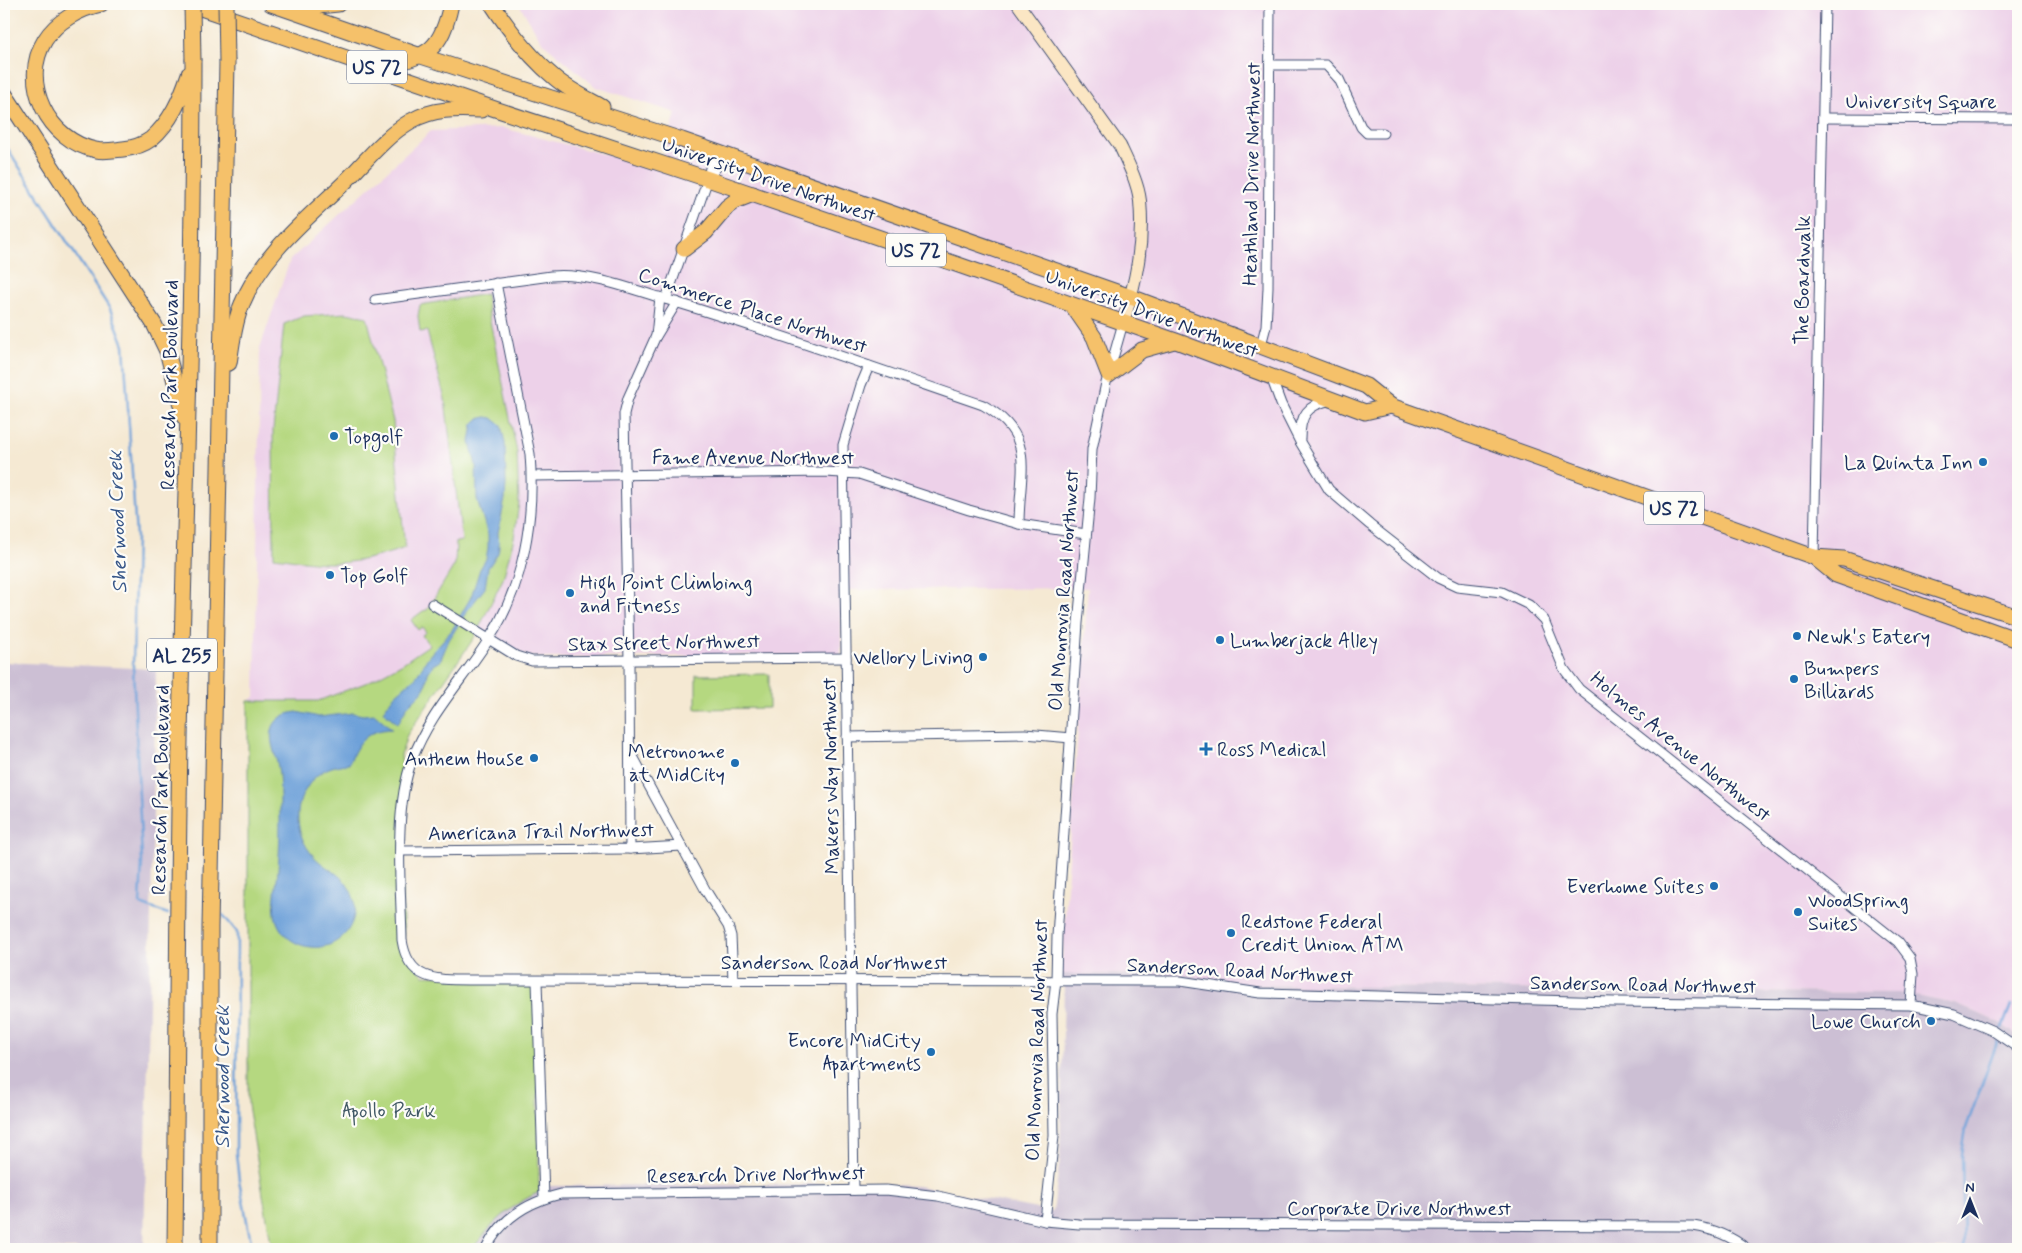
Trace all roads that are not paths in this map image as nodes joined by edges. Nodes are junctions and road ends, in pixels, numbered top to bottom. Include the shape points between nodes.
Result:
1 (101, 4) edge
2 (191, 4) edge
3 (226, 4) edge
4 (271, 4) edge
5 (296, 4) edge
6 (338, 4) edge
7 (451, 4) edge
8 (492, 4) edge
9 (1018, 4) edge
10 (1270, 4) edge
11 (1825, 4) edge
12 (422, 56) junction
13 (193, 61) junction
14 (1270, 65) junction
15 (378, 68) junction
16 (5, 94) edge
17 (495, 109) junction
18 (1823, 118) junction
19 (2018, 119) edge
20 (636, 125) junction
21 (1382, 133) dead end
22 (720, 153) junction
23 (708, 179) junction
24 (753, 194) junction
25 (684, 249) junction
26 (496, 283) junction
27 (1131, 296) junction
28 (663, 298) junction
29 (375, 300) dead end
30 (677, 302) junction
31 (1072, 304) junction
32 (1123, 322) junction
33 (655, 338) junction
34 (1176, 341) junction
35 (1261, 345) junction
36 (870, 366) junction
37 (1109, 375) junction
38 (1271, 377) junction
39 (1332, 399) junction
40 (221, 404) junction
41 (1391, 406) junction
42 (189, 436) junction
43 (1300, 442) junction
44 (844, 473) junction
45 (626, 475) junction
46 (532, 476) junction
47 (1019, 524) junction
48 (1086, 534) junction
49 (1814, 557) junction
50 (432, 604) dead end
51 (2018, 617) edge
52 (489, 639) junction
53 (2018, 640) edge
54 (846, 658) junction
55 (629, 660) junction
56 (847, 737) junction
57 (1071, 738) junction
58 (630, 750) junction
59 (682, 846) junction
60 (630, 849) junction
61 (401, 851) junction
62 (851, 979) junction
63 (536, 980) junction
64 (732, 980) junction
65 (1056, 980) junction
66 (1911, 1005) junction
67 (2018, 1048) edge
68 (854, 1190) junction
69 (544, 1198) junction
70 (1045, 1221) junction
71 (175, 1249) edge
72 (210, 1249) edge
73 (486, 1249) edge
74 (1747, 1249) edge

1 - 13 highway via 63,20 38,52 35,65 38,95 53,125 68,138 96,150 132,148 149,140 163,127 176,107
2 - 13 highway, AL 255, bridge
2 - 15 highway, University Drive Northwest / US 72
3 - 40 highway, AL 255, bridge via 228,62
4 - 12 highway, University Drive Northwest / US 72
5 - 6 highway
7 - 12 highway via 440,36
8 - 20 highway via 539,64 556,79
9 - 27 street, Old Monrovia Road Northwest via 1120,146 1128,162 1140,199 1140,254
10 - 14 street, Heathland Drive Northwest
11 - 18 street, The Boardwalk
12 - 15 highway
12 - 20 highway, University Drive Northwest / US 72
13 - 42 highway, Research Park Boulevard / AL 255
14 - 21 street via 1326,65 1339,79 1361,127 1367,133
14 - 35 street, Heathland Drive Northwest via 1268,288 1266,326
15 - 17 highway, University Drive Northwest / US 72
16 - 42 highway via 154,324 167,351
17 - 23 highway, University Drive Northwest / US 72
17 - 40 highway via 442,110 410,121 379,146 300,222 273,253 241,305
18 - 19 street, University Square
18 - 49 street, The Boardwalk
20 - 22 highway, University Drive Northwest / US 72
22 - 23 street
22 - 23 street
22 - 27 highway, University Drive Northwest / US 72
23 - 24 highway, University Drive Northwest / US 72
23 - 25 street
24 - 25 highway via 727,207 706,232
24 - 31 highway, University Drive Northwest / US 72
25 - 28 street
26 - 28 street, Commerce Place Northwest via 574,275
26 - 29 street, Commerce Place Northwest
26 - 46 street, Sanderson Road Northwest
27 - 32 street, Old Monrovia Road Northwest
27 - 35 highway, University Drive Northwest / US 72
28 - 30 street, Commerce Place Northwest
28 - 33 street
30 - 33 street
30 - 36 street, Commerce Place Northwest
31 - 32 highway, University Drive Northwest / US 72
31 - 37 highway via 1094,337
32 - 34 highway, University Drive Northwest / US 72
32 - 37 street, Old Monrovia Road Northwest
33 - 45 street via 625,406
34 - 37 highway via 1142,350
34 - 38 highway, University Drive Northwest / US 72
35 - 41 highway, University Drive Northwest / US 72 via 1366,386
36 - 44 street, Makers Way Northwest via 843,445
36 - 47 street, Commerce Place Northwest via 983,405 1010,425 1020,443 1022,462
37 - 48 street, Old Monrovia Road Northwest via 1092,448
38 - 39 highway, University Drive Northwest / US 72
38 - 43 street, Holmes Avenue Northwest
39 - 41 highway, University Drive Northwest / US 72 via 1366,412
39 - 43 street via 1307,411 1301,422
40 - 72 highway, AL 255 via 210,927
41 - 49 highway, University Drive Northwest / US 72
42 - 71 highway, Research Park Boulevard / AL 255 via 181,698
43 - 66 street, Holmes Avenue Northwest via 1329,490 1438,578 1457,587 1502,592 1529,606 1544,620 1564,669 1579,688 1898,942 1910,958 1913,974
44 - 45 street, Fame Avenue Northwest
44 - 47 street, Fame Avenue Northwest via 859,474
44 - 54 street, Makers Way Northwest
45 - 46 street, Fame Avenue Northwest
45 - 55 street
46 - 52 street, Sanderson Road Northwest via 530,515 522,562
47 - 48 street, Fame Avenue Northwest
48 - 57 street, Old Monrovia Road Northwest
49 - 51 highway, University Drive Northwest / US 72 via 1844,559
49 - 53 highway, University Drive Northwest / US 72 via 1836,575
50 - 52 street, Stax Street Northwest
52 - 55 street, Stax Street Northwest via 516,656 532,661
52 - 61 street, Sanderson Road Northwest via 437,712 418,746 404,791
54 - 55 street, Stax Street Northwest
54 - 56 street, Makers Way Northwest
55 - 58 street
56 - 57 street via 1025,734
56 - 62 street, Makers Way Northwest
57 - 65 street, Old Monrovia Road Northwest
58 - 59 street
58 - 60 street
59 - 60 street, Americana Trail Northwest
59 - 64 street via 732,936
60 - 61 street, Americana Trail Northwest
61 - 63 street, Sanderson Road Northwest via 402,940 404,954 411,966 436,980
62 - 64 street, Sanderson Road Northwest
62 - 65 street, Sanderson Road Northwest
62 - 68 street, Makers Way Northwest
63 - 64 street, Sanderson Road Northwest
63 - 69 street
65 - 66 street, Sanderson Road Northwest via 1180,981 1275,993 1614,1002
65 - 70 street, Old Monrovia Road Northwest via 1052,1014 1054,1136
66 - 67 street via 1954,1014 1993,1031
68 - 69 street, Research Drive Northwest via 575,1193
68 - 70 street, Research Drive Northwest via 938,1196
69 - 73 street, Research Drive Northwest via 509,1218
70 - 74 street, Corporate Drive Northwest via 1110,1225 1693,1226 1726,1235

